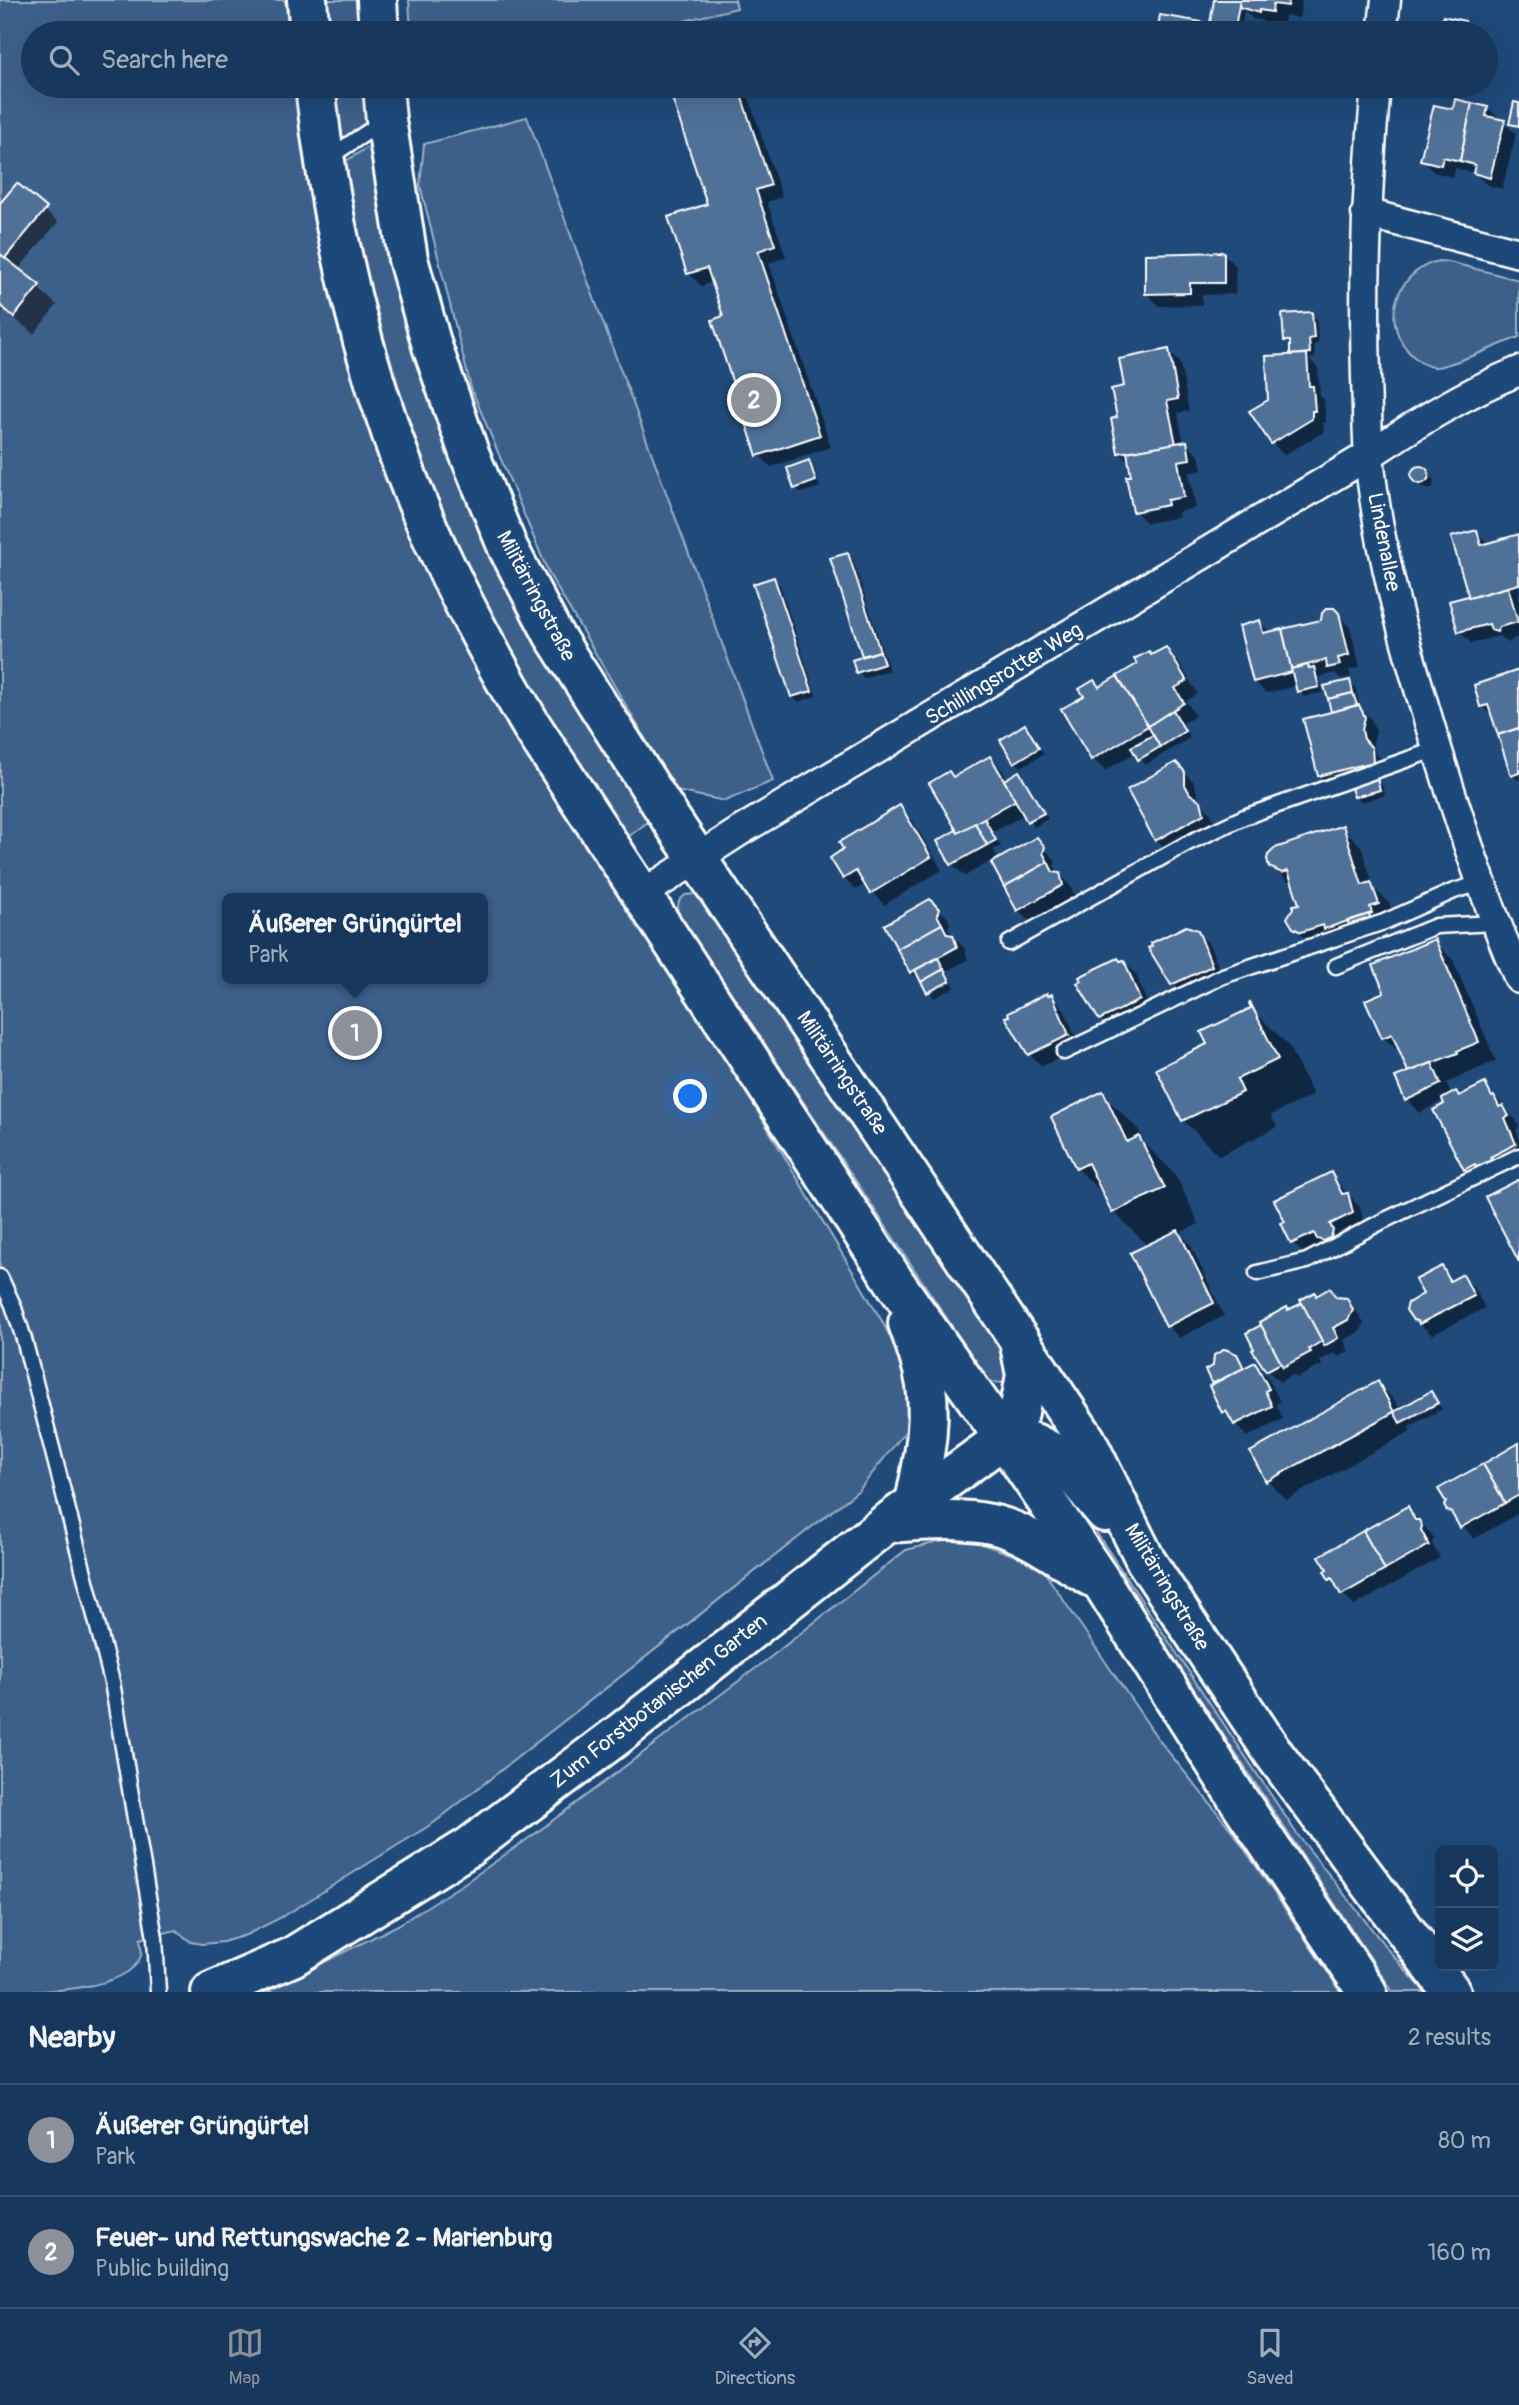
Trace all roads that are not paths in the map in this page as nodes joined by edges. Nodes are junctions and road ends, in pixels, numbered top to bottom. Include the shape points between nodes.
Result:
1 (307, 0) edge
2 (377, 0) edge
3 (1386, 0) edge
4 (309, 21) edge
5 (378, 21) edge
6 (1383, 21) edge
7 (316, 98) edge
8 (1375, 98) edge
9 (384, 103) edge
10 (323, 162) junction
11 (1366, 213) junction
12 (1519, 253) edge
13 (1519, 372) edge
14 (1369, 455) junction
15 (1437, 749) junction
16 (697, 859) junction
17 (1480, 883) junction
18 (641, 895) junction
19 (1495, 923) junction
20 (1009, 943) dead end
21 (1336, 966) dead end
22 (1519, 979) edge
23 (1064, 1052) dead end
24 (1519, 1156) edge
25 (1257, 1273) dead end
26 (0, 1277) edge
27 (895, 1284) junction
28 (1019, 1340) junction
29 (1004, 1437) junction
30 (901, 1513) junction
31 (1146, 1561) junction
32 (1102, 1583) junction
33 (158, 1992) edge
34 (211, 1992) edge
35 (1367, 1992) edge
36 (1451, 1992) edge

1 - 4 main road
2 - 5 main road
3 - 6 street
7 - 10 main road
8 - 11 street, Lindenallee
9 - 10 lane
9 - 16 main road, Militärringstraße via 408,259 432,346 508,548 553,634
10 - 18 main road via 358,324 393,439 421,510 494,661
11 - 12 street
11 - 14 street, Lindenallee
13 - 14 street, Schillingsrotter Weg via 1433,413
14 - 15 street, Lindenallee via 1384,553
14 - 16 street, Schillingsrotter Weg
15 - 17 street, Lindenallee
15 - 20 lane via 1244,817 1188,843
16 - 18 street, Schillingsrotter Weg
16 - 28 main road, Militärringstraße
17 - 19 street, Lindenallee
17 - 23 lane via 1373,926 1223,975
18 - 27 main road
19 - 21 lane via 1436,926
19 - 22 street, Lindenallee
24 - 25 lane via 1307,1261
26 - 33 lane via 24,1339 112,1682 155,1938
27 - 29 main road
27 - 30 main road via 924,1372 928,1406 926,1445
28 - 29 main road, Zum Forstbotanischen Garten via 1026,1375 1019,1412
28 - 31 main road, Militärringstraße via 1086,1440
29 - 30 main road, Zum Forstbotanischen Garten
29 - 31 main road via 1034,1443 1056,1454
29 - 32 main road
30 - 32 main road via 992,1524 1024,1537
30 - 34 main road, Zum Forstbotanischen Garten via 469,1847 292,1957
31 - 36 main road, Militärringstraße via 1274,1754
32 - 35 main road

